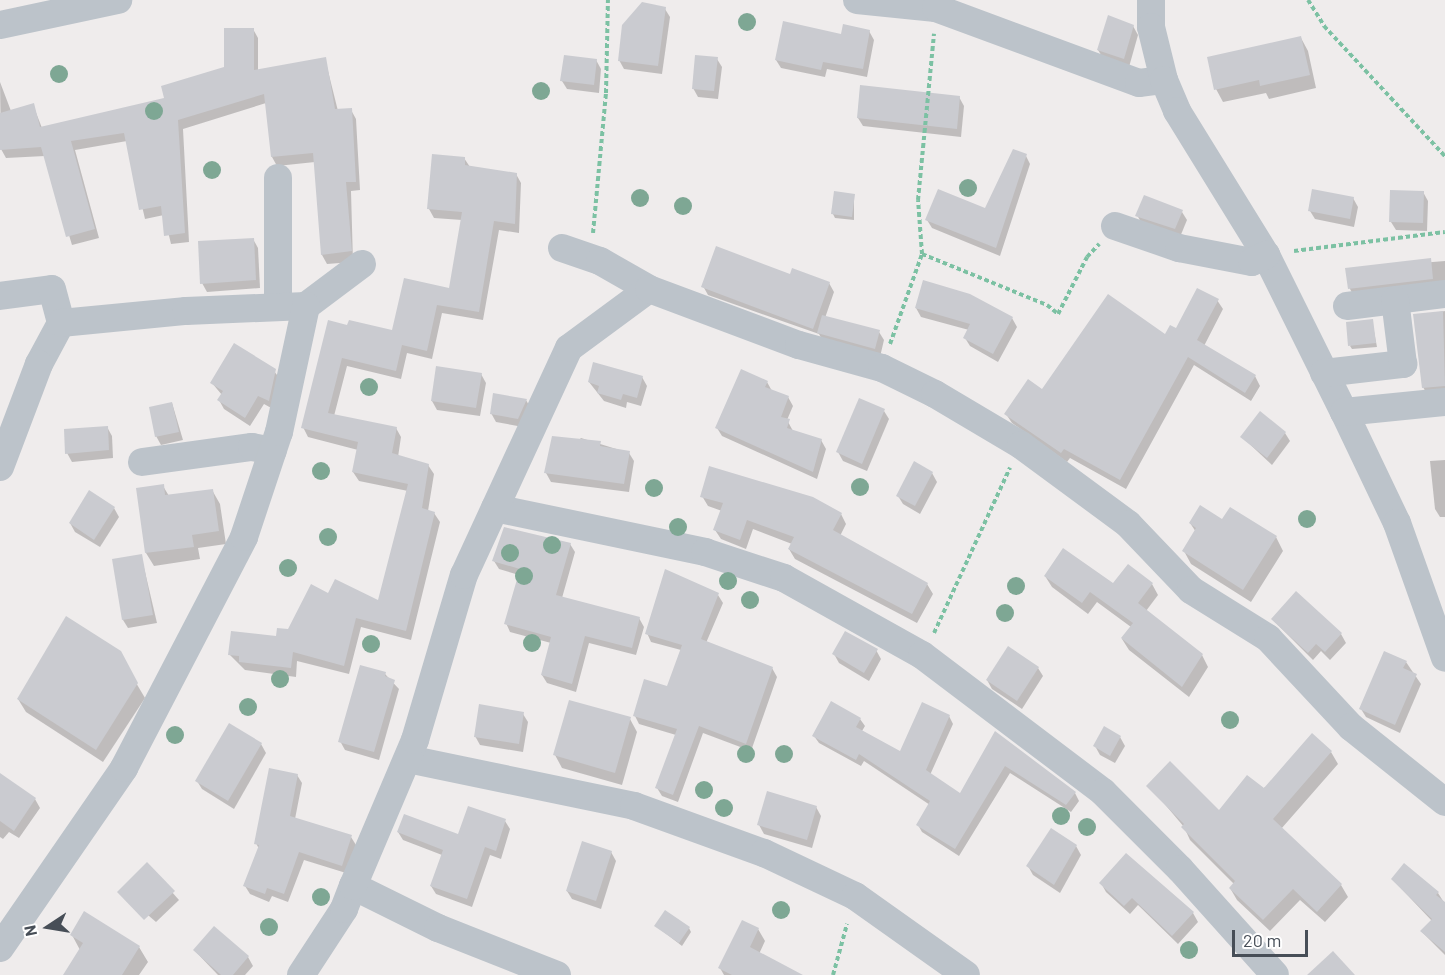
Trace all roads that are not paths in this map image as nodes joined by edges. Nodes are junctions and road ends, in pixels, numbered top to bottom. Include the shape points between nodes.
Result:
1 (118, 0) edge
2 (857, 0) edge
3 (1152, 0) edge
4 (0, 25) edge
5 (1164, 80) junction
6 (278, 178) dead end
7 (1114, 226) road end
8 (575, 252) road end
9 (1266, 255) junction
10 (362, 264) dead end
11 (649, 289) junction
12 (1445, 294) edge
13 (0, 296) edge
14 (1395, 300) junction
15 (292, 306) junction
16 (1347, 306) dead end
17 (60, 322) junction
18 (1324, 374) junction
19 (1445, 402) edge
20 (1344, 412) junction
21 (273, 451) junction
22 (142, 462) dead end
23 (0, 467) edge
24 (495, 508) junction
25 (1445, 658) edge
26 (408, 759) junction
27 (1445, 802) edge
28 (354, 886) junction
29 (0, 948) edge
30 (300, 975) edge
31 (557, 975) edge
32 (966, 975) edge
33 (1275, 975) edge

1 - 4 street
2 - 5 street via 936,8 1139,83
3 - 5 street via 1151,27
5 - 9 street via 1177,111
6 - 15 street
7 - 9 street via 1179,248 1252,262
8 - 11 street
9 - 18 street
10 - 15 street
11 - 24 street via 569,348
11 - 27 street via 799,345 882,368 952,403 1021,445 1128,524 1191,590 1268,638 1352,727
12 - 14 street
13 - 17 street via 52,289
14 - 16 street
14 - 18 street via 1403,364
15 - 17 street
15 - 21 street
17 - 23 street via 39,364
18 - 20 street
19 - 20 street
20 - 25 street via 1397,523
21 - 22 street via 252,447
21 - 29 street via 244,537 124,768
24 - 26 street via 464,575
24 - 33 street via 705,552 784,578 922,655 1103,792 1180,868
26 - 28 street
26 - 32 street via 634,806 764,853 855,896
28 - 30 street via 344,909
28 - 31 street via 438,928

